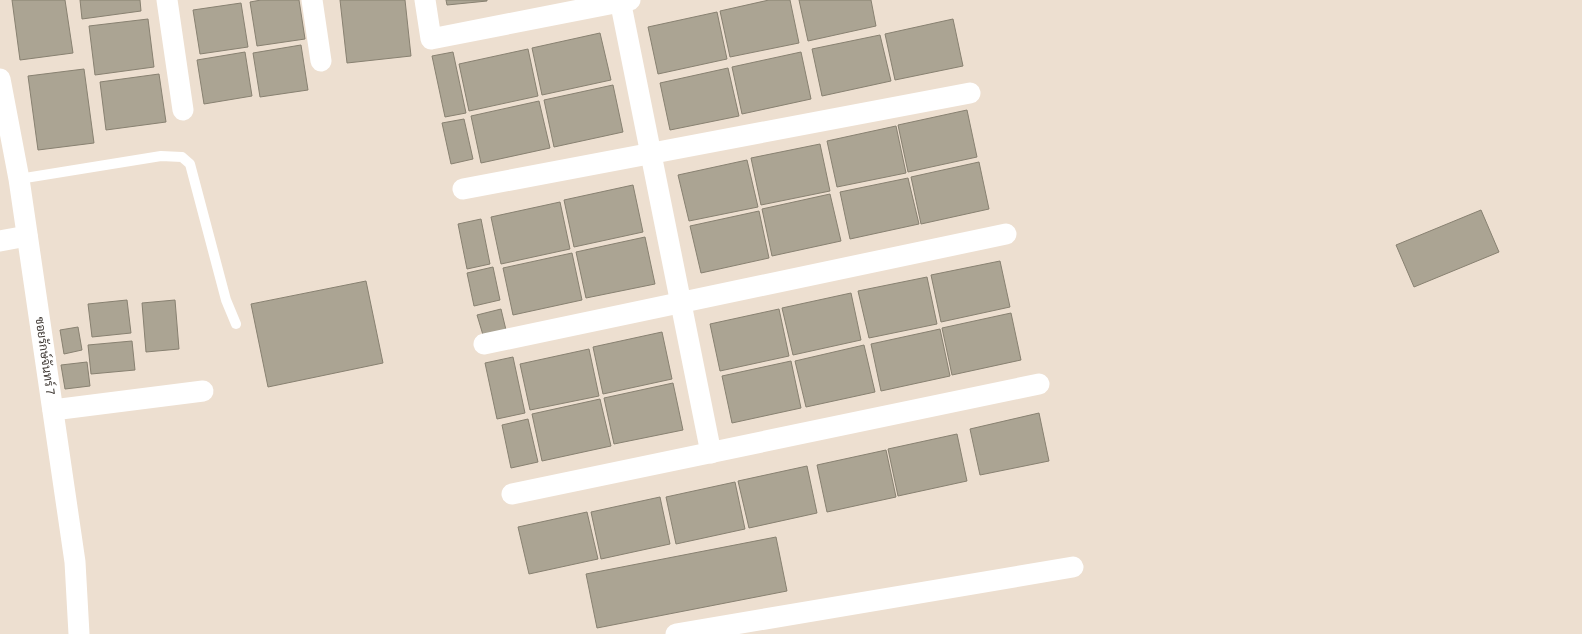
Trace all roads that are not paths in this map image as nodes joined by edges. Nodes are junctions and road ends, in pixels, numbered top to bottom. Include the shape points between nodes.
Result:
1 (168, 0) edge
2 (312, 0) edge
3 (425, 0) edge
4 (624, 1) edge
5 (321, 61) dead end
6 (0, 79) edge
7 (970, 93) dead end
8 (183, 110) dead end
9 (651, 153) junction
10 (19, 179) junction
11 (463, 189) dead end
12 (1006, 234) dead end
13 (27, 236) junction
14 (0, 241) edge
15 (681, 302) junction
16 (236, 324) dead end
17 (484, 344) dead end
18 (1039, 384) dead end
19 (203, 391) dead end
20 (52, 410) junction
21 (711, 452) junction
22 (512, 494) dead end
23 (1073, 567) dead end
24 (78, 634) edge
25 (676, 634) edge

1 - 8 street
2 - 5 street
3 - 4 street via 431,39
4 - 9 street
6 - 10 street, ซอยรักษ์จันทร์ 7
7 - 9 street
9 - 11 street
9 - 15 street
10 - 13 street, ซอยรักษ์จันทร์ 7
10 - 16 lane via 161,156 182,157 190,164 226,300
12 - 15 street
13 - 14 street
13 - 20 street, ซอยรักษ์จันทร์ 7
15 - 17 street
15 - 21 street
18 - 21 street
19 - 20 street
20 - 24 street, ซอยรักษ์จันทร์ 7 via 75,562
21 - 22 street
23 - 25 street

